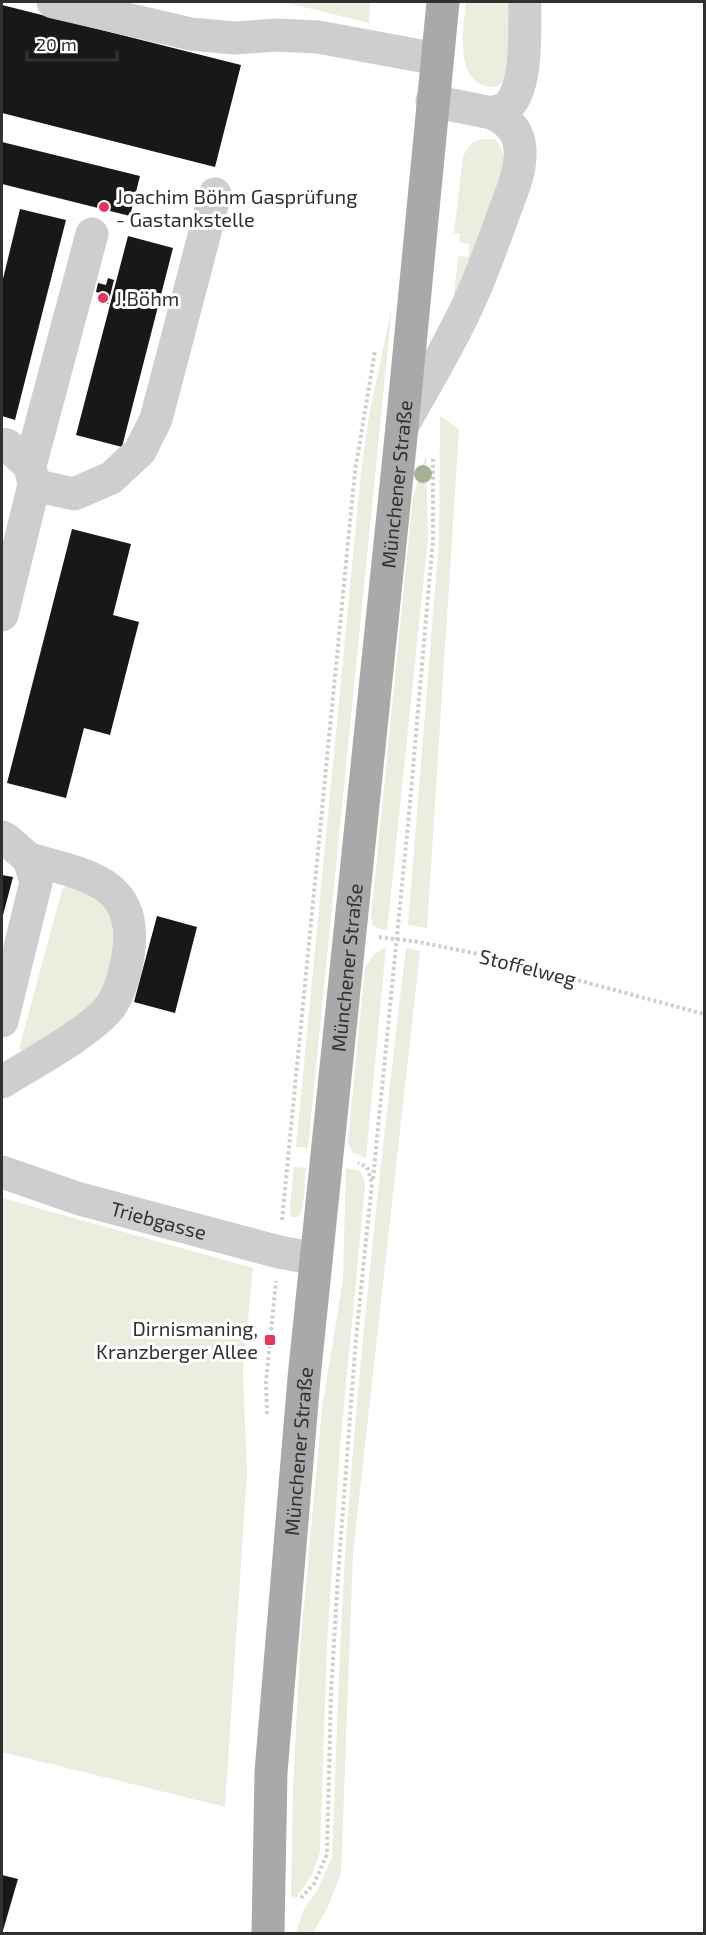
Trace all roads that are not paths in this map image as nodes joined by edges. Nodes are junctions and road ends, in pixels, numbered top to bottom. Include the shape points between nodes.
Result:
1 (53, 2) edge
2 (442, 2) edge
3 (525, 2) edge
4 (437, 59) junction
5 (432, 100) junction
6 (492, 113) junction
7 (215, 194) dead end
8 (92, 234) dead end
9 (402, 427) junction
10 (2, 444) edge
11 (32, 475) junction
12 (2, 615) edge
13 (2, 837) edge
14 (29, 859) junction
15 (2, 1021) edge
16 (2, 1083) edge
17 (2, 1172) edge
18 (316, 1259) junction
19 (268, 1934) edge

1 - 4 street via 191,34 318,37
2 - 4 main road, Münchener Straße
3 - 6 street via 523,66 517,91 506,108
4 - 5 main road, Münchener Straße
5 - 6 street
5 - 9 main road, Münchener Straße
6 - 9 street via 508,123 519,139 519,169 458,326
7 - 11 street via 156,419 140,451 111,478 74,494
8 - 11 street
9 - 18 main road, Münchener Straße
10 - 11 street
11 - 12 street
13 - 14 street
14 - 15 street via 36,882
14 - 16 street via 96,880 117,894 128,917 131,938 119,989 110,1007
17 - 18 street, Triebgasse via 80,1199
18 - 19 main road, Münchener Straße via 271,1772

